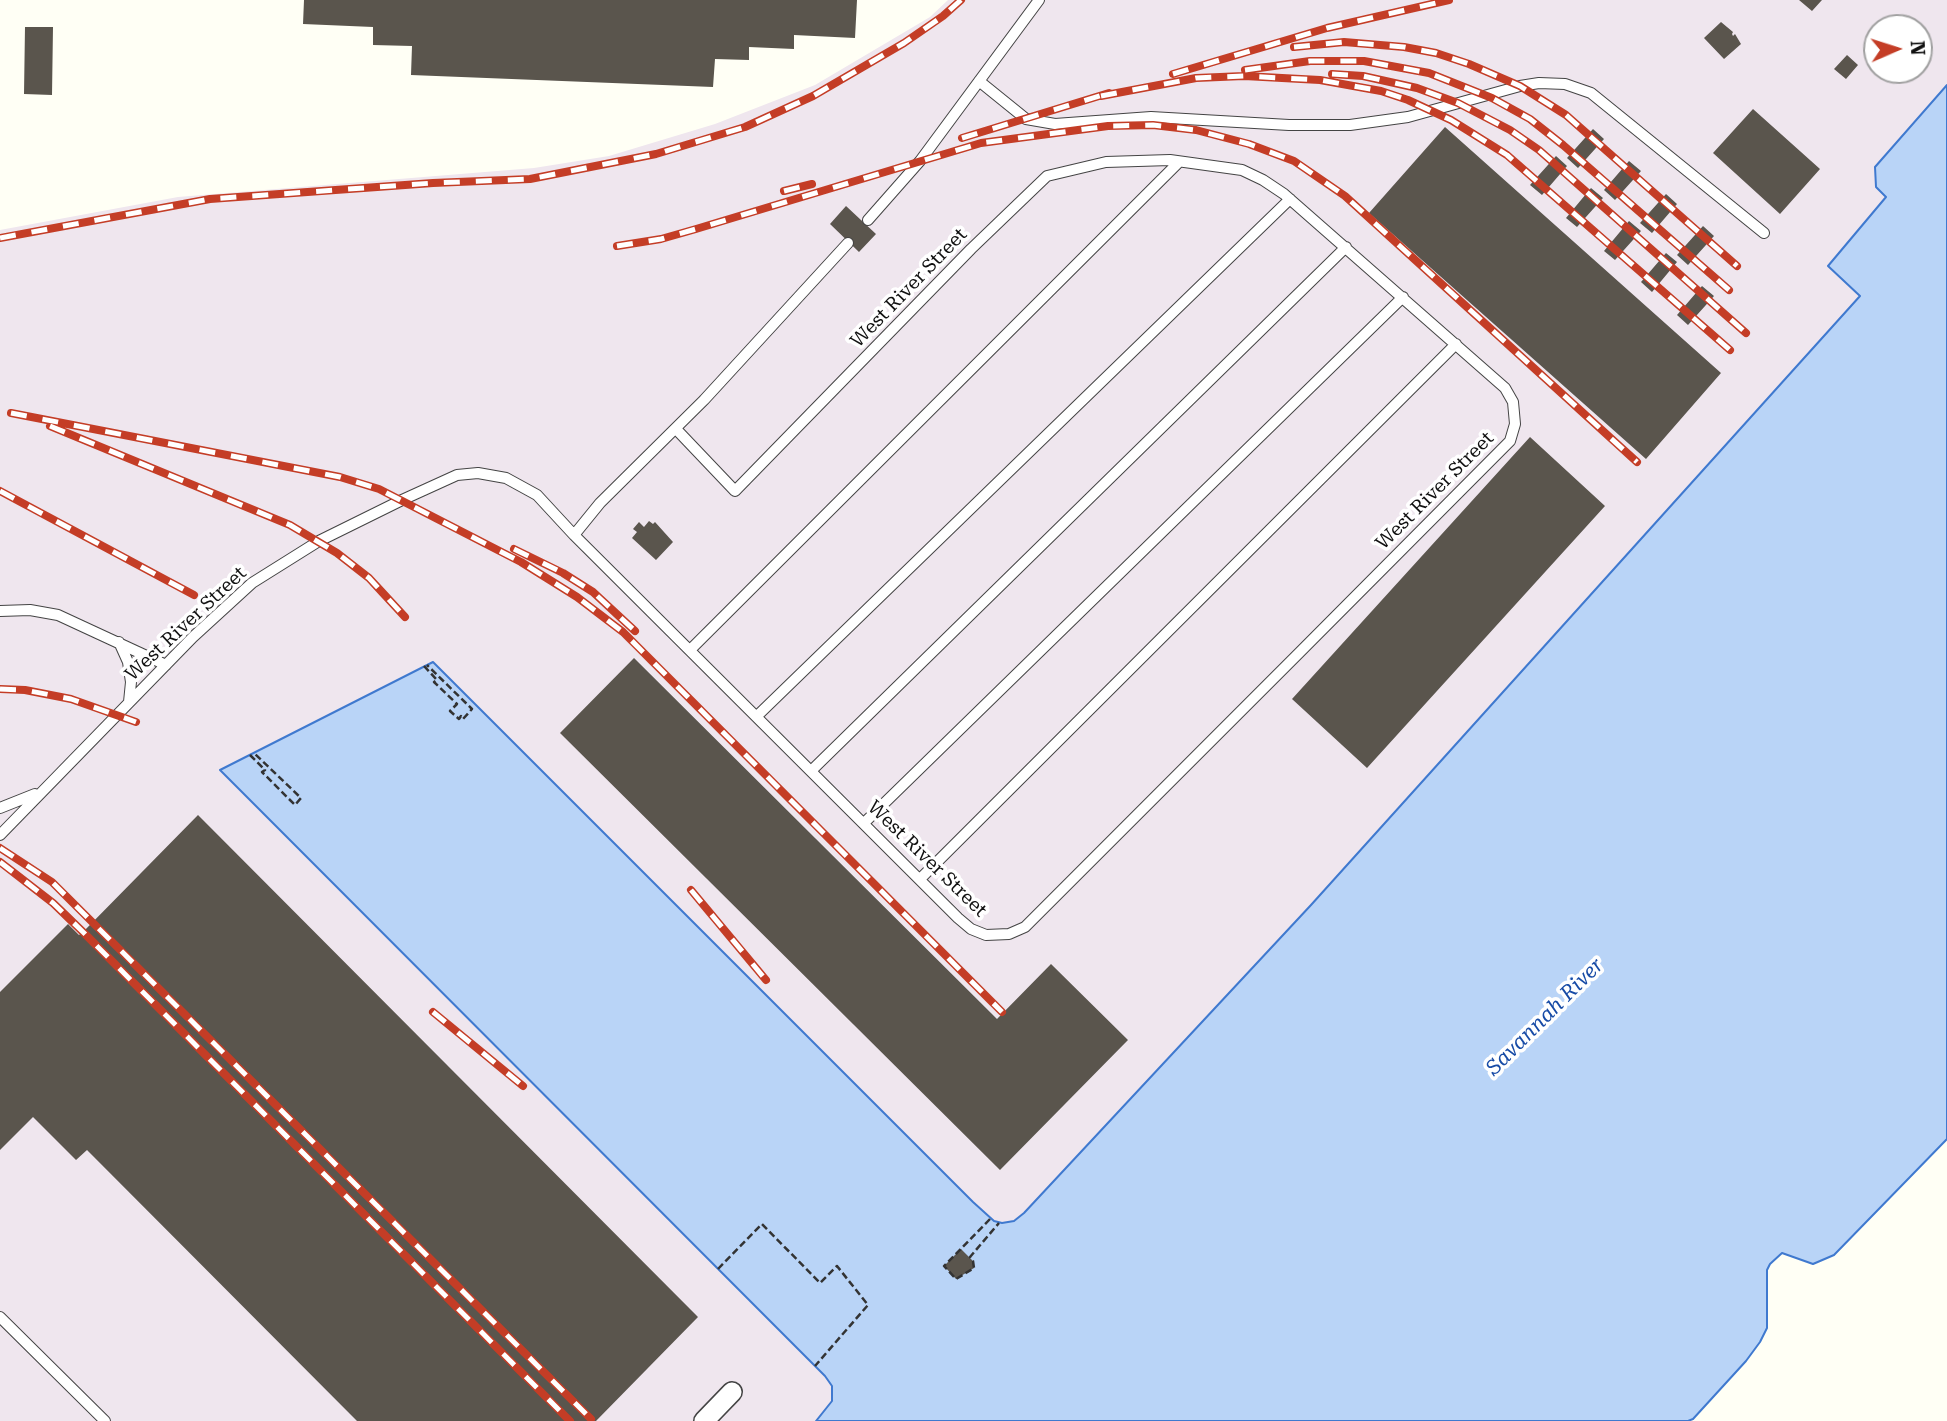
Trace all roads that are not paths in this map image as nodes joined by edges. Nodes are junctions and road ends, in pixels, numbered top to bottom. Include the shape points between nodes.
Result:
1 (1039, 0) edge
2 (979, 81) junction
3 (1179, 162) junction
4 (1290, 199) junction
5 (868, 220) dead end
6 (1764, 233) dead end
7 (848, 243) dead end
8 (1346, 247) junction
9 (1403, 297) junction
10 (1456, 344) junction
11 (676, 429) junction
12 (574, 535) junction
13 (0, 611) edge
14 (119, 642) junction
15 (690, 650) junction
16 (166, 665) junction
17 (129, 703) junction
18 (757, 716) junction
19 (811, 771) junction
20 (43, 791) junction
21 (0, 808) edge
22 (864, 823) junction
23 (0, 835) edge
24 (920, 879) junction
25 (0, 1317) edge
26 (732, 1392) dead end
27 (105, 1421) edge
28 (704, 1421) edge

1 - 2 lane
2 - 5 lane via 920,161
2 - 6 lane via 1026,119 1055,124 1151,117 1350,125 1408,117 1520,86 1565,84 1591,93
3 - 4 lane, West River Street via 1242,170
3 - 11 lane, West River Street via 1106,162 1047,176 735,491
3 - 15 lane
4 - 8 lane, West River Street
4 - 18 lane
7 - 11 lane
8 - 9 lane, West River Street
8 - 19 lane
9 - 10 lane, West River Street
9 - 22 lane
10 - 24 lane
10 - 24 lane, West River Street via 1505,388 1513,402 1515,424 1510,441 1025,928 986,935 971,929
11 - 12 lane
12 - 15 lane, West River Street
12 - 16 lane, West River Street via 537,495 506,478 457,475 318,541 252,583
13 - 14 lane via 58,615
14 - 16 lane
14 - 17 lane via 128,662
15 - 18 lane, West River Street
16 - 17 lane, West River Street
17 - 20 lane, West River Street
18 - 19 lane, West River Street
19 - 22 lane, West River Street
20 - 21 lane
20 - 23 lane, West River Street
22 - 24 lane, West River Street
25 - 27 lane
26 - 28 street

